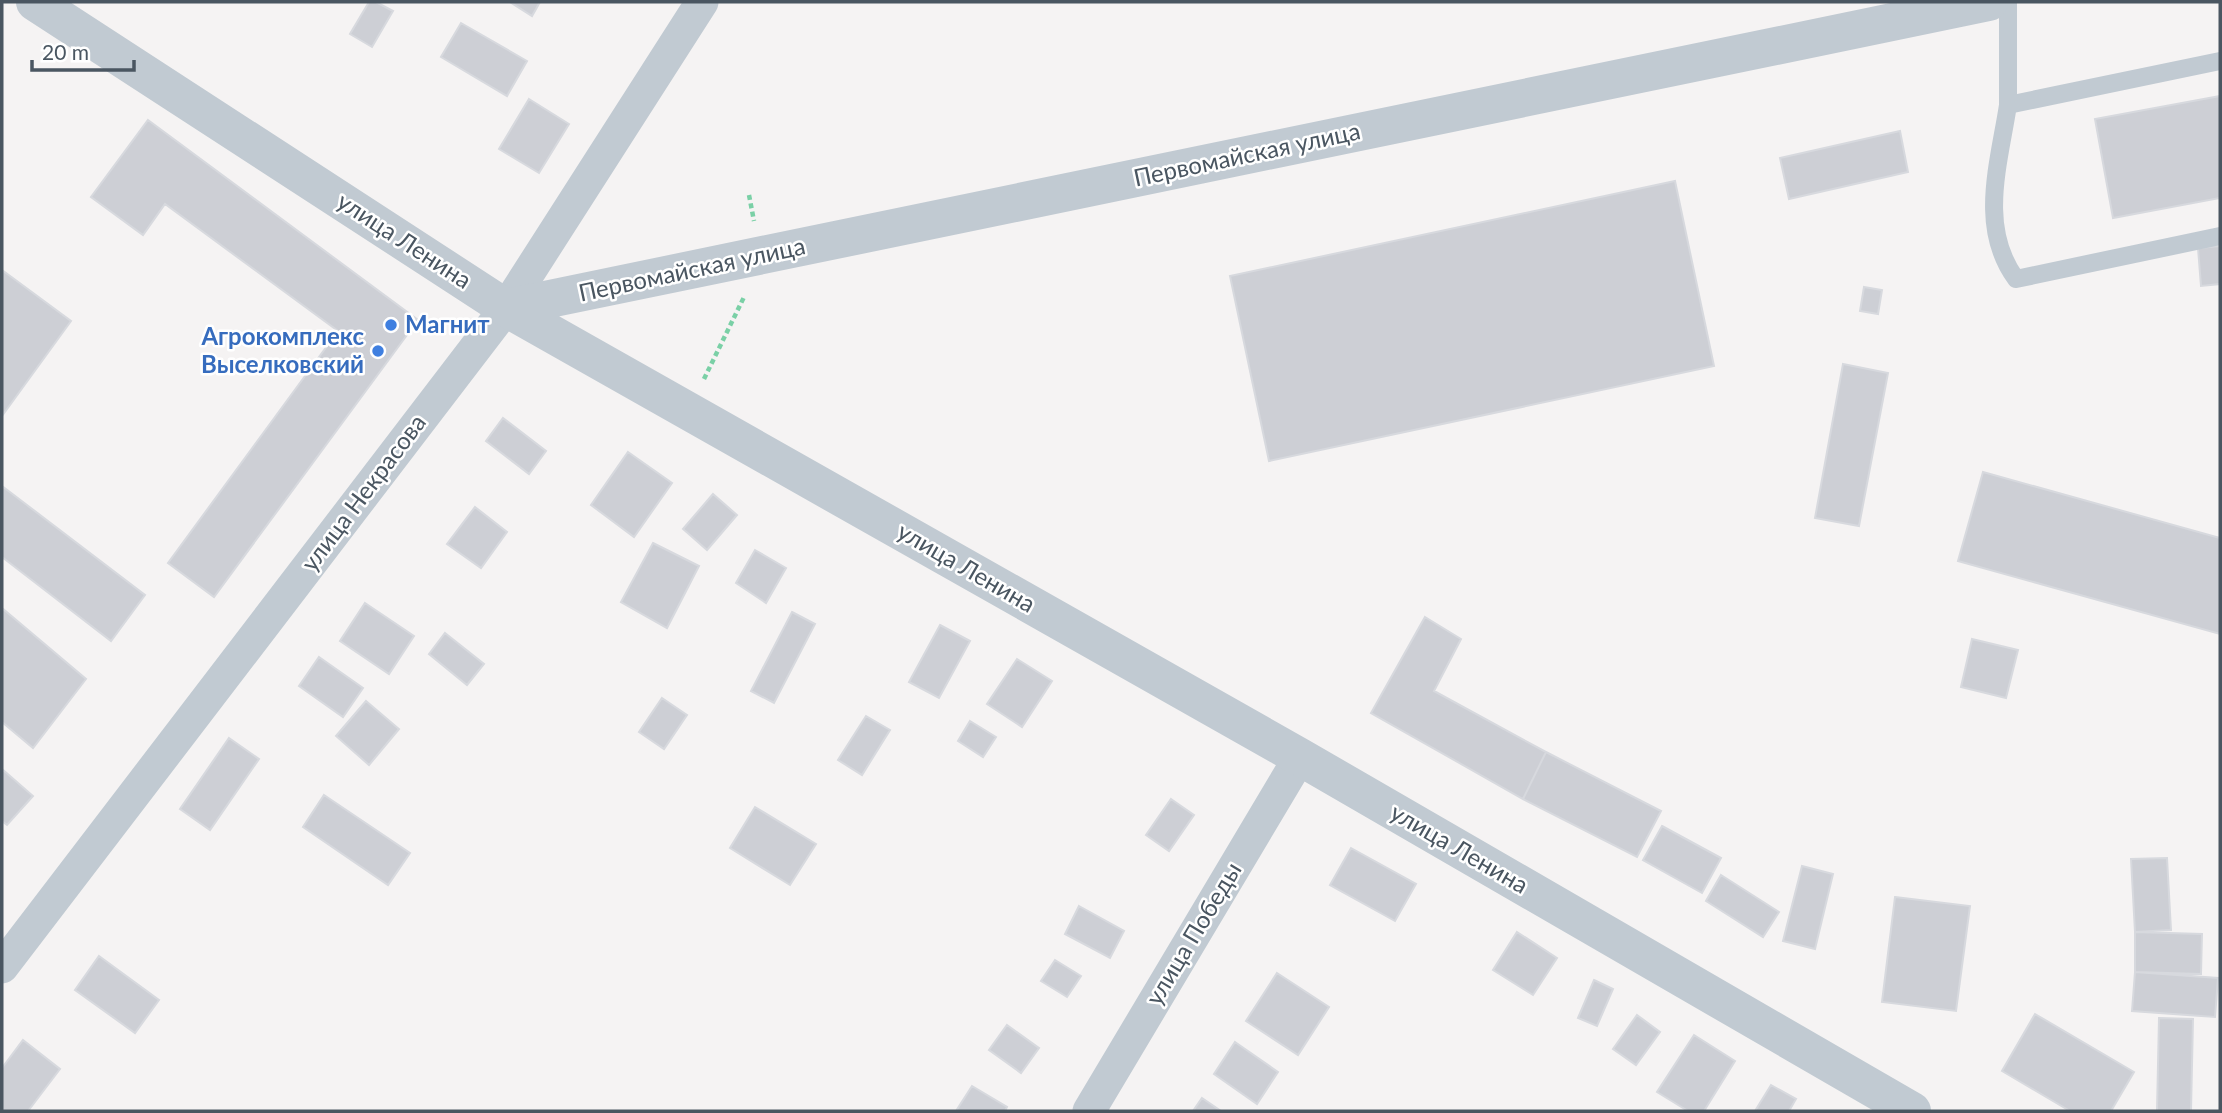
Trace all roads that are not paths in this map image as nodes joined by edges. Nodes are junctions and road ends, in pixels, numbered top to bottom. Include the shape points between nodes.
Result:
1 (35, 2) edge
2 (702, 2) edge
3 (1989, 2) edge
4 (2008, 2) edge
5 (2220, 61) edge
6 (2008, 105) junction
7 (2220, 236) edge
8 (506, 308) junction
9 (1300, 757) junction
10 (2, 967) edge
11 (1088, 1111) edge
12 (1912, 1111) edge

1 - 8 street, улица Ленина
2 - 8 street, улица Некрасова
3 - 8 street, Первомайская улица via 1871,20
4 - 6 lane
5 - 6 lane
6 - 7 lane via 1992,211 2003,261 2016,279
8 - 9 street, улица Ленина
8 - 10 street, улица Некрасова
9 - 11 street, улица Победы
9 - 12 street, улица Ленина

